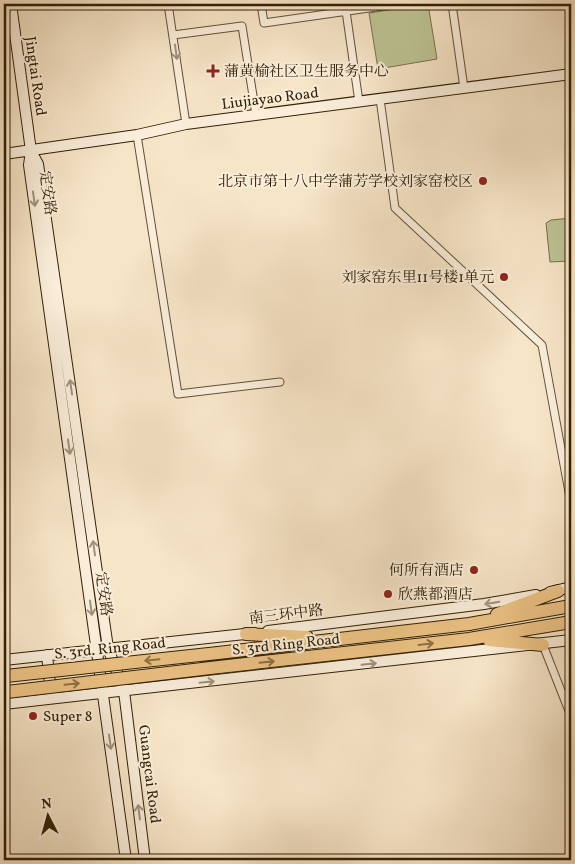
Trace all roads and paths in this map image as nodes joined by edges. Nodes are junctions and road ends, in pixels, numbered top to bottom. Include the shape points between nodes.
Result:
1 (11, 4) edge
2 (168, 4) edge
3 (261, 4) edge
4 (397, 4) edge
5 (452, 4) edge
6 (346, 11) junction
7 (173, 35) junction
8 (571, 74) edge
9 (464, 88) junction
10 (380, 99) junction
11 (359, 102) junction
12 (256, 115) junction
13 (186, 124) junction
14 (137, 136) junction
15 (31, 151) junction
16 (4, 154) edge
17 (280, 382) dead end
18 (571, 503) edge
19 (571, 587) edge
20 (558, 591) junction
21 (571, 606) edge
22 (571, 622) edge
23 (468, 624) junction
24 (246, 634) junction
25 (346, 639) junction
26 (469, 639) junction
27 (571, 640) edge
28 (169, 642) junction
29 (542, 645) junction
30 (108, 648) junction
31 (97, 649) junction
32 (218, 653) joint
33 (47, 655) junction
34 (4, 660) edge
35 (5, 676) edge
36 (174, 686) junction
37 (124, 691) junction
38 (103, 694) junction
39 (5, 696) edge
40 (52, 700) junction
41 (571, 716) edge
42 (126, 860) edge
43 (145, 860) edge

1 - 15 street, Jingtai Road
2 - 7 street
3 - 6 street via 264,23
4 - 6 street
5 - 9 street
6 - 11 street
7 - 12 street via 242,26
7 -> 13 street
8 - 9 street, Liujiayao Road
9 - 10 street, Liujiayao Road
10 - 11 street, Liujiayao Road
10 - 18 street via 395,208 542,345
11 - 12 street, Liujiayao Road
12 - 13 street, Liujiayao Road
13 - 14 street, Liujiayao Road
14 - 15 street, Liujiayao Road
14 - 17 street via 178,394
15 - 16 street, Liujiayao Road
30 -> 15 street, 定安路 via 40,172
15 -> 31 street, 定安路 via 29,165
19 - 20 street, 南三环中路
20 - 23 highway
20 -> 24 street, 南三环中路 via 484,604
21 - 23 highway, S. 3rd Ring Road
22 - 26 highway, S. 3rd Ring Road
23 - 25 highway, S. 3rd Ring Road
24 - 25 highway
24 - 28 street, 南三环中路
25 - 32 highway, S. 3rd Ring Road
26 - 29 highway
39 -> 26 highway, S. 3rd Ring Road, bridge via 219,667
27 - 29 street
28 - 30 street, 南三环中路
28 - 36 street
36 -> 29 street
29 - 41 street
30 - 31 street, 南三环中路
30 - 37 street, 定安路
31 - 33 street, 南三环中路
31 - 38 street, 定安路
32 -> 35 highway, S. 3rd. Ring Road, bridge
33 - 34 street, 南三环中路
33 - 40 street
36 - 37 street
37 - 38 street
43 -> 37 street, Guangcai Road
38 - 40 street
38 -> 42 street
39 - 40 street

